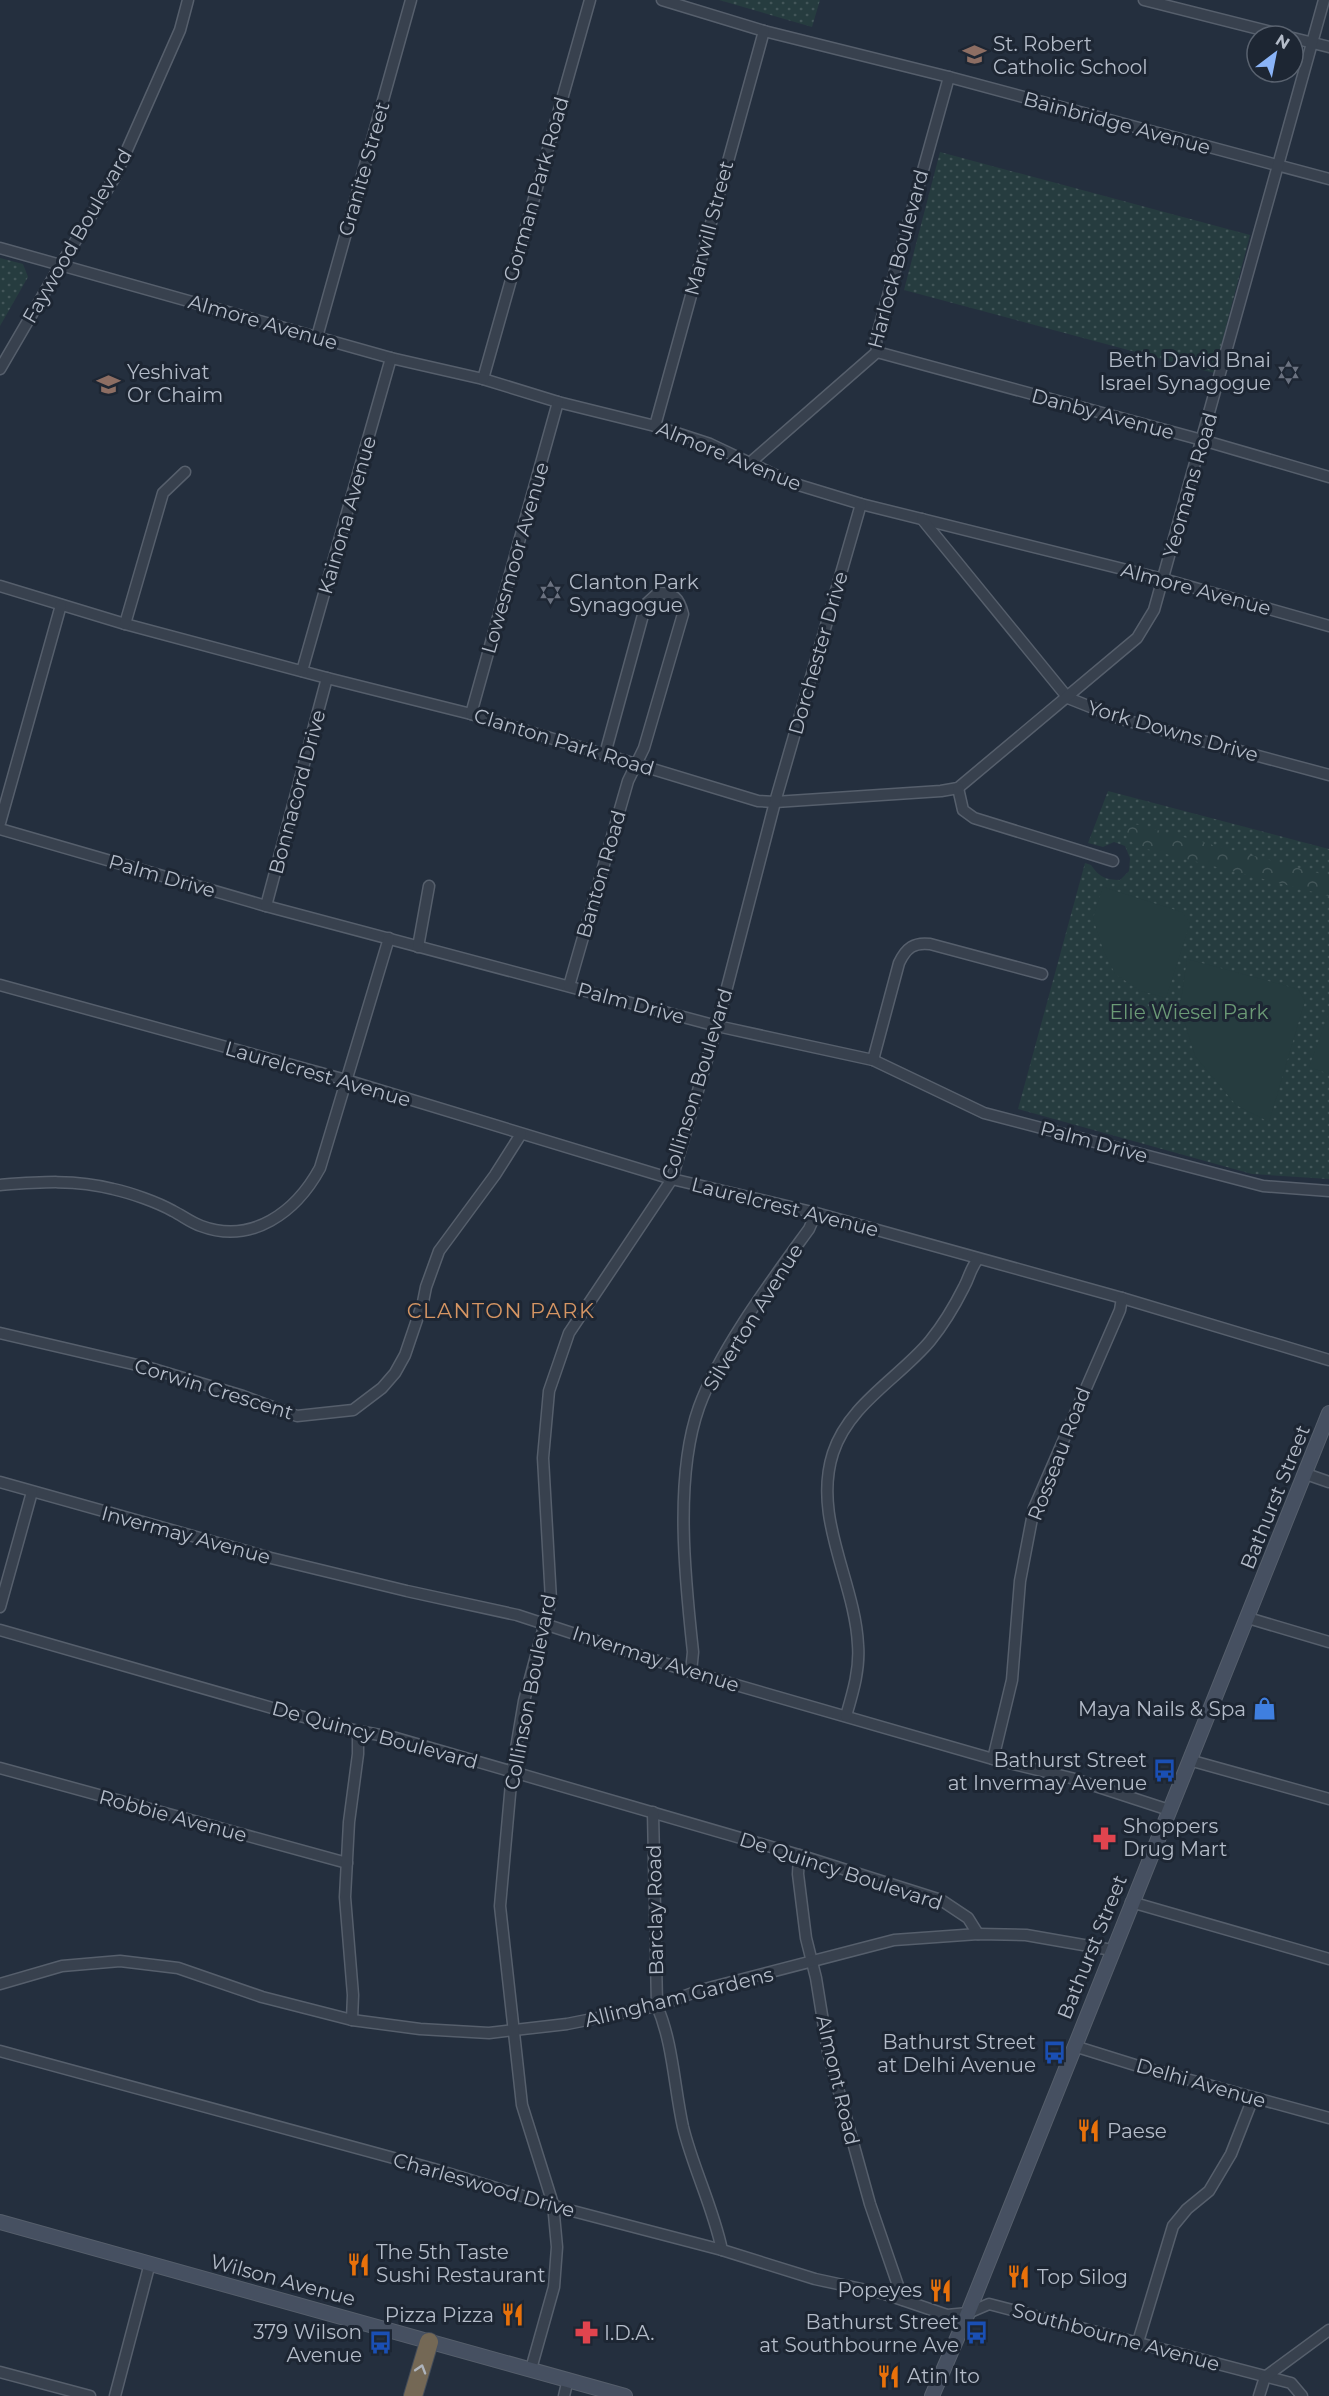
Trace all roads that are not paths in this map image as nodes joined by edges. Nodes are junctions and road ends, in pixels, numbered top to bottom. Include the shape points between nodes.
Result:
1 (188, 0) edge
2 (411, 0) edge
3 (590, 0) edge
4 (662, 0) edge
5 (1144, 0) edge
6 (1324, 0) edge
7 (1245, 25) edge
8 (764, 31) junction
9 (1305, 40) edge
10 (1313, 42) junction
11 (1329, 47) edge
12 (949, 77) junction
13 (1278, 165) junction
14 (1329, 179) edge
15 (0, 248) edge
16 (60, 266) junction
17 (317, 337) junction
18 (877, 352) junction
19 (391, 358) junction
20 (0, 369) edge
21 (483, 379) junction
22 (558, 402) junction
23 (655, 426) junction
24 (1202, 440) junction
25 (751, 462) junction
26 (185, 472) dead end
27 (1329, 477) edge
28 (861, 504) junction
29 (922, 518) junction
30 (1163, 579) junction
31 (0, 586) edge
32 (61, 604) junction
33 (125, 624) junction
34 (1329, 626) edge
35 (302, 671) junction
36 (327, 678) junction
37 (1068, 698) junction
38 (471, 714) junction
39 (605, 754) junction
40 (635, 763) junction
41 (1329, 775) edge
42 (958, 788) junction
43 (775, 802) junction
44 (0, 823) edge
45 (0, 829) edge
46 (1113, 861) dead end
47 (429, 886) dead end
48 (266, 906) junction
49 (389, 938) junction
50 (418, 946) junction
51 (1042, 974) dead end
52 (0, 985) edge
53 (569, 986) junction
54 (717, 1026) junction
55 (873, 1060) junction
56 (346, 1080) junction
57 (521, 1134) junction
58 (672, 1179) junction
59 (0, 1185) edge
60 (1329, 1191) edge
61 (816, 1213) junction
62 (978, 1259) junction
63 (1122, 1298) junction
64 (0, 1333) edge
65 (1329, 1359) edge
66 (1329, 1413) edge
67 (1306, 1474) junction
68 (0, 1482) edge
69 (1329, 1482) edge
70 (32, 1492) junction
71 (0, 1607) edge
72 (1248, 1618) junction
73 (546, 1624) junction
74 (0, 1630) edge
75 (1329, 1642) edge
76 (691, 1672) junction
77 (846, 1716) junction
78 (358, 1731) junction
79 (993, 1759) junction
80 (1189, 1760) junction
81 (0, 1768) edge
82 (512, 1772) junction
83 (1329, 1799) edge
84 (1169, 1810) junction
85 (653, 1812) junction
86 (800, 1855) junction
87 (346, 1863) junction
88 (1131, 1902) junction
89 (978, 1934) junction
90 (1112, 1950) junction
91 (1329, 1959) edge
92 (811, 1962) junction
93 (0, 1984) edge
94 (657, 2006) junction
95 (352, 2019) junction
96 (512, 2031) junction
97 (1074, 2046) junction
98 (0, 2051) edge
99 (1253, 2098) junction
100 (1329, 2118) edge
101 (553, 2204) junction
102 (0, 2222) edge
103 (722, 2250) junction
104 (150, 2263) junction
105 (903, 2300) junction
106 (968, 2313) junction
107 (1329, 2330) edge
108 (429, 2342) junction
109 (1138, 2342) junction
110 (531, 2369) junction
111 (0, 2372) edge
112 (1265, 2377) junction
113 (568, 2379) junction
114 (90, 2396) edge
115 (115, 2396) edge
116 (412, 2396) edge
117 (564, 2396) edge
118 (625, 2396) edge
119 (932, 2396) edge
120 (1259, 2396) edge
121 (1302, 2396) edge

1 - 16 street, Faywood Boulevard via 180,30 115,177
2 - 17 street, Granite Street
3 - 21 street, Gorman Park Road
4 - 8 street, Bainbridge Avenue
5 - 7 street
6 - 10 street, Yeomans Road
8 - 12 street, Bainbridge Avenue
8 - 23 street, Marwill Street
9 - 10 street
10 - 11 street
10 - 13 street, Yeomans Road
12 - 13 street, Bainbridge Avenue
12 - 18 street, Harlock Boulevard via 876,339
13 - 14 street, Bainbridge Avenue
13 - 24 street, Yeomans Road
15 - 16 street, Almore Avenue
16 - 17 street, Almore Avenue
16 - 20 street, Faywood Boulevard
17 - 19 street, Almore Avenue
18 - 24 street, Danby Avenue
18 - 25 street, Harlock Boulevard
19 - 21 street, Almore Avenue
19 - 35 street, Kainona Avenue
21 - 22 street, Almore Avenue
22 - 23 street, Almore Avenue
22 - 38 street, Lowesmoor Avenue
23 - 25 street, Almore Avenue
24 - 27 street, Danby Avenue
24 - 30 street, Yeomans Road
25 - 28 street, Almore Avenue via 792,483
26 - 33 street via 163,493
28 - 29 street, Almore Avenue
28 - 43 street, Dorchester Drive
29 - 30 street, Almore Avenue
29 - 37 street, York Downs Drive
30 - 34 street, Almore Avenue
30 - 37 street, Yeomans Road via 1154,610 1137,638
31 - 32 street, Clanton Park Road
32 - 33 street, Clanton Park Road
32 - 44 street
33 - 35 street, Clanton Park Road
35 - 36 street, Clanton Park Road
36 - 38 street, Clanton Park Road
36 - 48 street, Bonnacord Drive
37 - 41 street, York Downs Drive via 1121,719
37 - 42 street, Yeomans Road
38 - 39 street, Clanton Park Road
39 - 40 street, Clanton Park Road
39 - 40 street, Banton Road via 646,604 658,593 670,593 683,614 645,748
40 - 43 street, Clanton Park Road via 758,801
40 - 53 street, Banton Road
42 - 43 street, Clanton Park Road
42 - 46 street via 963,810 974,818
43 - 54 street, Collinson Boulevard
45 - 48 street, Palm Drive
47 - 50 street
48 - 49 street, Palm Drive
49 - 50 street, Palm Drive
49 - 56 street
50 - 53 street, Palm Drive
51 - 55 street via 930,944 913,945 899,963
52 - 56 street, Laurelcrest Avenue
53 - 54 street, Palm Drive
54 - 55 street, Palm Drive
54 - 58 street, Collinson Boulevard
55 - 60 street, Palm Drive via 984,1113 1263,1186
56 - 57 street, Laurelcrest Avenue
56 - 59 street via 327,1149 310,1186 287,1210 257,1227 237,1233 203,1227 128,1193 84,1183 58,1180
57 - 58 street, Laurelcrest Avenue
57 - 64 street, Corwin Crescent via 439,1251 405,1355 395,1373 353,1410 297,1416 150,1368
58 - 61 street, Laurelcrest Avenue
58 - 73 street, Collinson Boulevard via 569,1333 549,1391 543,1458 551,1600
61 - 62 street, Laurelcrest Avenue
61 - 76 street, Silverton Avenue via 721,1361 694,1423 683,1521 693,1652
62 - 63 street, Laurelcrest Avenue
62 - 77 street via 932,1339 859,1412 833,1454 828,1490 833,1541 847,1580 858,1645 858,1665
63 - 65 street, Laurelcrest Avenue
63 - 79 street, Rosseau Road via 1034,1508 1020,1581 1012,1680
66 - 67 main road, Bathurst Street
67 - 69 street
67 - 72 main road, Bathurst Street
68 - 70 street, Invermay Avenue
70 - 71 street
70 - 73 street, Invermay Avenue via 271,1558
72 - 75 street
72 - 80 main road, Bathurst Street
73 - 76 street, Invermay Avenue
73 - 82 street, Collinson Boulevard via 524,1701
74 - 78 street, De Quincy Boulevard
76 - 77 street, Invermay Avenue
77 - 79 street, Invermay Avenue
78 - 82 street, De Quincy Boulevard via 396,1738
78 - 87 street
79 - 84 street, Invermay Avenue via 1061,1775
80 - 83 street
80 - 84 main road, Bathurst Street
81 - 87 street, Robbie Avenue
82 - 85 street, De Quincy Boulevard
82 - 96 street, Collinson Boulevard via 500,1906
84 - 88 main road, Bathurst Street
85 - 86 street, De Quincy Boulevard
85 - 94 street, Barclay Road
86 - 89 street, De Quincy Boulevard via 941,1900 968,1918
86 - 92 street, Almont Road via 798,1874
87 - 95 street
88 - 90 main road, Bathurst Street
88 - 91 street
89 - 90 street, Allingham Gardens via 1026,1935
89 - 92 street, Allingham Gardens via 894,1940
90 - 97 main road, Bathurst Street
92 - 94 street, Allingham Gardens via 700,1989
92 - 105 street, Almont Road via 838,2096
93 - 95 street, Allingham Gardens via 62,1966 120,1961 178,1968 262,1997
94 - 96 street, Allingham Gardens
94 - 103 street, Barclay Road via 667,2032 684,2129
95 - 96 street, Allingham Gardens via 458,2032
96 - 101 street, Collinson Boulevard via 522,2105
97 - 99 street, Delhi Avenue
97 - 106 main road, Bathurst Street
98 - 101 street, Charleswood Drive
99 - 100 street, Delhi Avenue
99 - 109 street via 1231,2154 1209,2191 1173,2226
101 - 103 street, Charleswood Drive
101 - 110 street, Collinson Boulevard via 557,2247 554,2287
102 - 104 main road, Wilson Avenue
103 - 105 street, Charleswood Drive via 815,2279
104 - 108 main road, Wilson Avenue
104 - 115 street
105 - 106 street, Charleswood Drive via 947,2315
106 - 109 street, Southbourne Avenue via 989,2304
106 - 119 main road, Bathurst Street
107 - 112 street
108 - 110 main road, Wilson Avenue
116 -> 108 highway
109 - 112 street, Southbourne Avenue
110 - 113 main road, Wilson Avenue
111 - 114 street
112 - 120 street
112 - 121 street, Southbourne Avenue via 1291,2383
113 - 117 street
113 - 118 main road, Wilson Avenue

